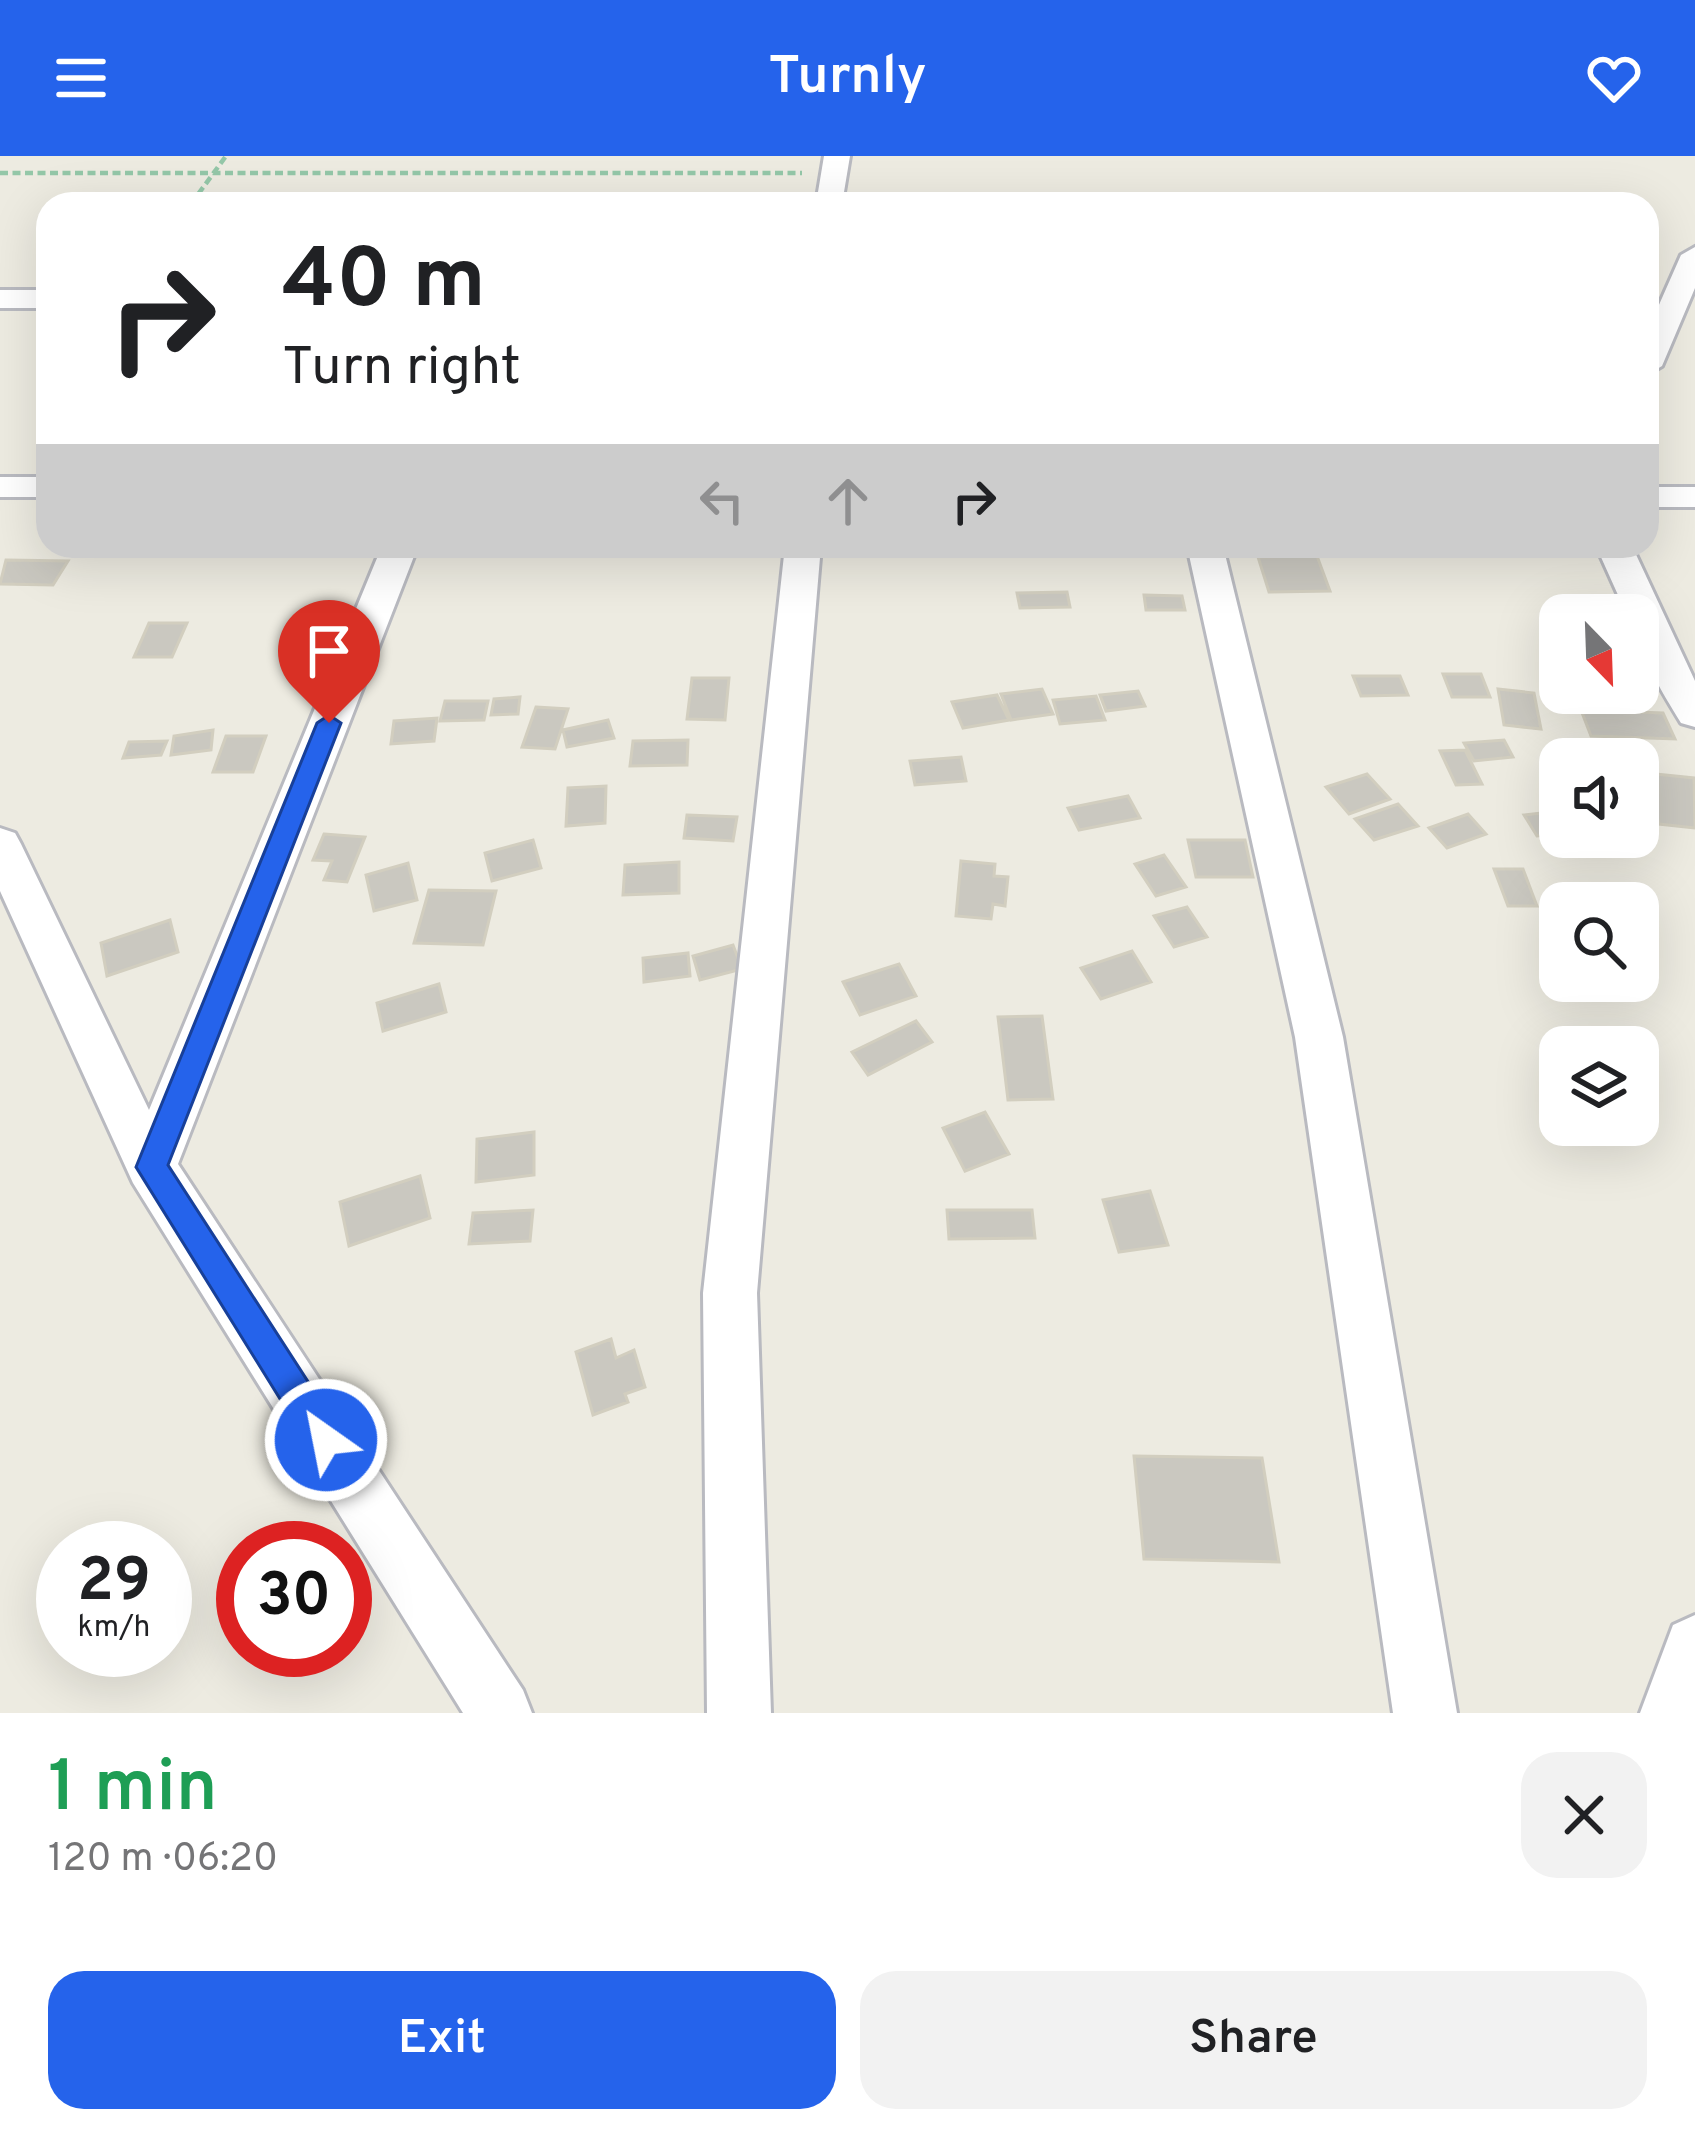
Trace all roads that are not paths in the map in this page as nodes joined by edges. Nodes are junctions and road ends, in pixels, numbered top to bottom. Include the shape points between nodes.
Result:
1 (1685, 257) edge
2 (0, 299) edge
3 (36, 299) edge
4 (1659, 332) edge
5 (0, 487) edge
6 (36, 487) edge
7 (1659, 497) edge
8 (1695, 497) edge
9 (395, 558) edge
10 (802, 558) edge
11 (1208, 558) edge
12 (1619, 558) edge
13 (1695, 712) edge
14 (0, 844) edge
15 (152, 1167) junction
16 (1695, 1647) edge
17 (500, 1713) edge
18 (739, 1713) edge
19 (1425, 1713) edge
20 (1672, 1713) edge

1 - 4 street
2 - 3 street
5 - 6 street
7 - 8 street
9 - 15 street
10 - 18 street via 730,1293
11 - 19 street via 1318,1037
12 - 13 street
14 - 15 street
15 - 17 street
16 - 20 street

